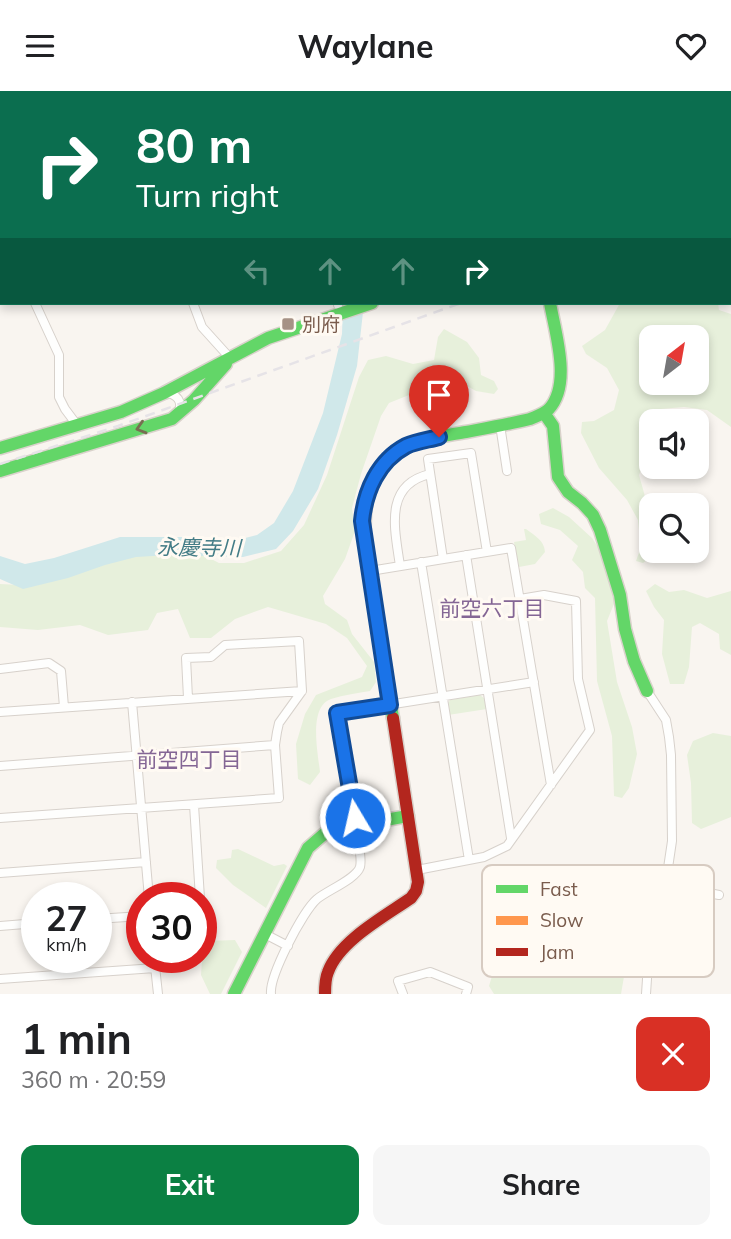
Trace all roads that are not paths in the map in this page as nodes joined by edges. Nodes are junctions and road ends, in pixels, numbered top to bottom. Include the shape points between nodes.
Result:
1 (36, 305) edge
2 (194, 305) edge
3 (550, 305) edge
4 (337, 307) edge
5 (230, 358) junction
6 (164, 393) junction
7 (544, 413) junction
8 (172, 419) junction
9 (77, 425) junction
10 (500, 425) junction
11 (0, 448) edge
12 (0, 471) edge
13 (507, 471) dead end
14 (430, 474) junction
15 (487, 552) junction
16 (466, 555) junction
17 (443, 559) junction
18 (421, 562) junction
19 (400, 566) junction
20 (370, 571) junction
21 (520, 599) junction
22 (0, 669) edge
23 (534, 682) junction
24 (488, 689) junction
25 (302, 691) junction
26 (646, 691) joint
27 (442, 696) junction
28 (188, 698) junction
29 (132, 702) junction
30 (390, 705) junction
31 (64, 708) junction
32 (0, 712) edge
33 (275, 745) junction
34 (137, 755) junction
35 (0, 766) edge
36 (551, 785) junction
37 (194, 805) junction
38 (142, 808) junction
39 (408, 816) junction
40 (0, 818) edge
41 (356, 825) junction
42 (511, 838) junction
43 (469, 860) junction
44 (146, 862) junction
45 (668, 865) edge
46 (416, 870) junction
47 (0, 873) edge
48 (148, 882) edge
49 (199, 882) edge
50 (714, 894) edge
51 (719, 895) dead end
52 (21, 924) edge
53 (0, 926) edge
54 (263, 933) junction
55 (288, 946) junction
56 (126, 970) edge
57 (156, 973) edge
58 (0, 979) edge
59 (158, 994) edge
60 (233, 994) edge
61 (271, 994) edge
62 (325, 994) edge
63 (403, 994) edge
64 (466, 994) edge

1 - 9 street via 59,355 59,397
2 - 5 street via 202,327
3 - 7 street via 561,377 558,393
4 - 5 street
5 - 6 street
5 - 8 street via 198,397
6 - 8 street via 179,400 180,411
6 - 9 street
7 - 10 street
7 - 26 street via 553,426 558,477 593,515 600,530
8 -> 12 street
9 - 11 street
10 - 13 street
10 - 20 street via 414,443 387,461 364,503 362,521
14 - 15 street via 428,459 471,453
14 - 17 street
14 - 19 street via 411,481 396,504
15 - 16 street
15 - 21 street via 511,548
16 - 17 street
16 - 24 street
17 - 18 street
18 - 19 street
18 - 27 street
19 - 20 street
20 - 30 street
21 - 23 street
21 - 36 street via 544,595 576,601 578,679 590,730
22 - 31 street via 49,663 61,671
23 - 24 street
23 - 36 street
24 - 27 street
24 - 42 street
25 - 28 street
25 - 28 street via 299,641 250,643 225,645 211,657 186,658
25 - 33 street via 279,723
26 - 45 street via 666,720 671,755
27 - 30 street
27 - 43 street
28 - 29 street
29 - 31 street
29 - 34 street
30 - 39 street
30 - 41 street via 337,713
31 - 32 street
33 - 34 street
33 - 37 street via 279,798
34 - 35 street
34 - 38 street
36 - 42 street
37 - 38 street
37 - 49 street
38 - 40 street
38 - 44 street
39 - 41 street
39 - 46 street
41 - 54 street via 324,834 308,848
41 - 55 street via 360,867 310,906
42 - 43 street via 496,852
43 - 46 street
44 - 47 street
44 - 48 street
46 - 62 street via 418,882 411,898 337,955 327,971
50 - 51 street
52 - 53 street
54 - 55 street
54 - 60 street
55 - 61 street
56 - 58 street
57 - 59 street
63 - 64 street via 398,981 430,972 468,986

